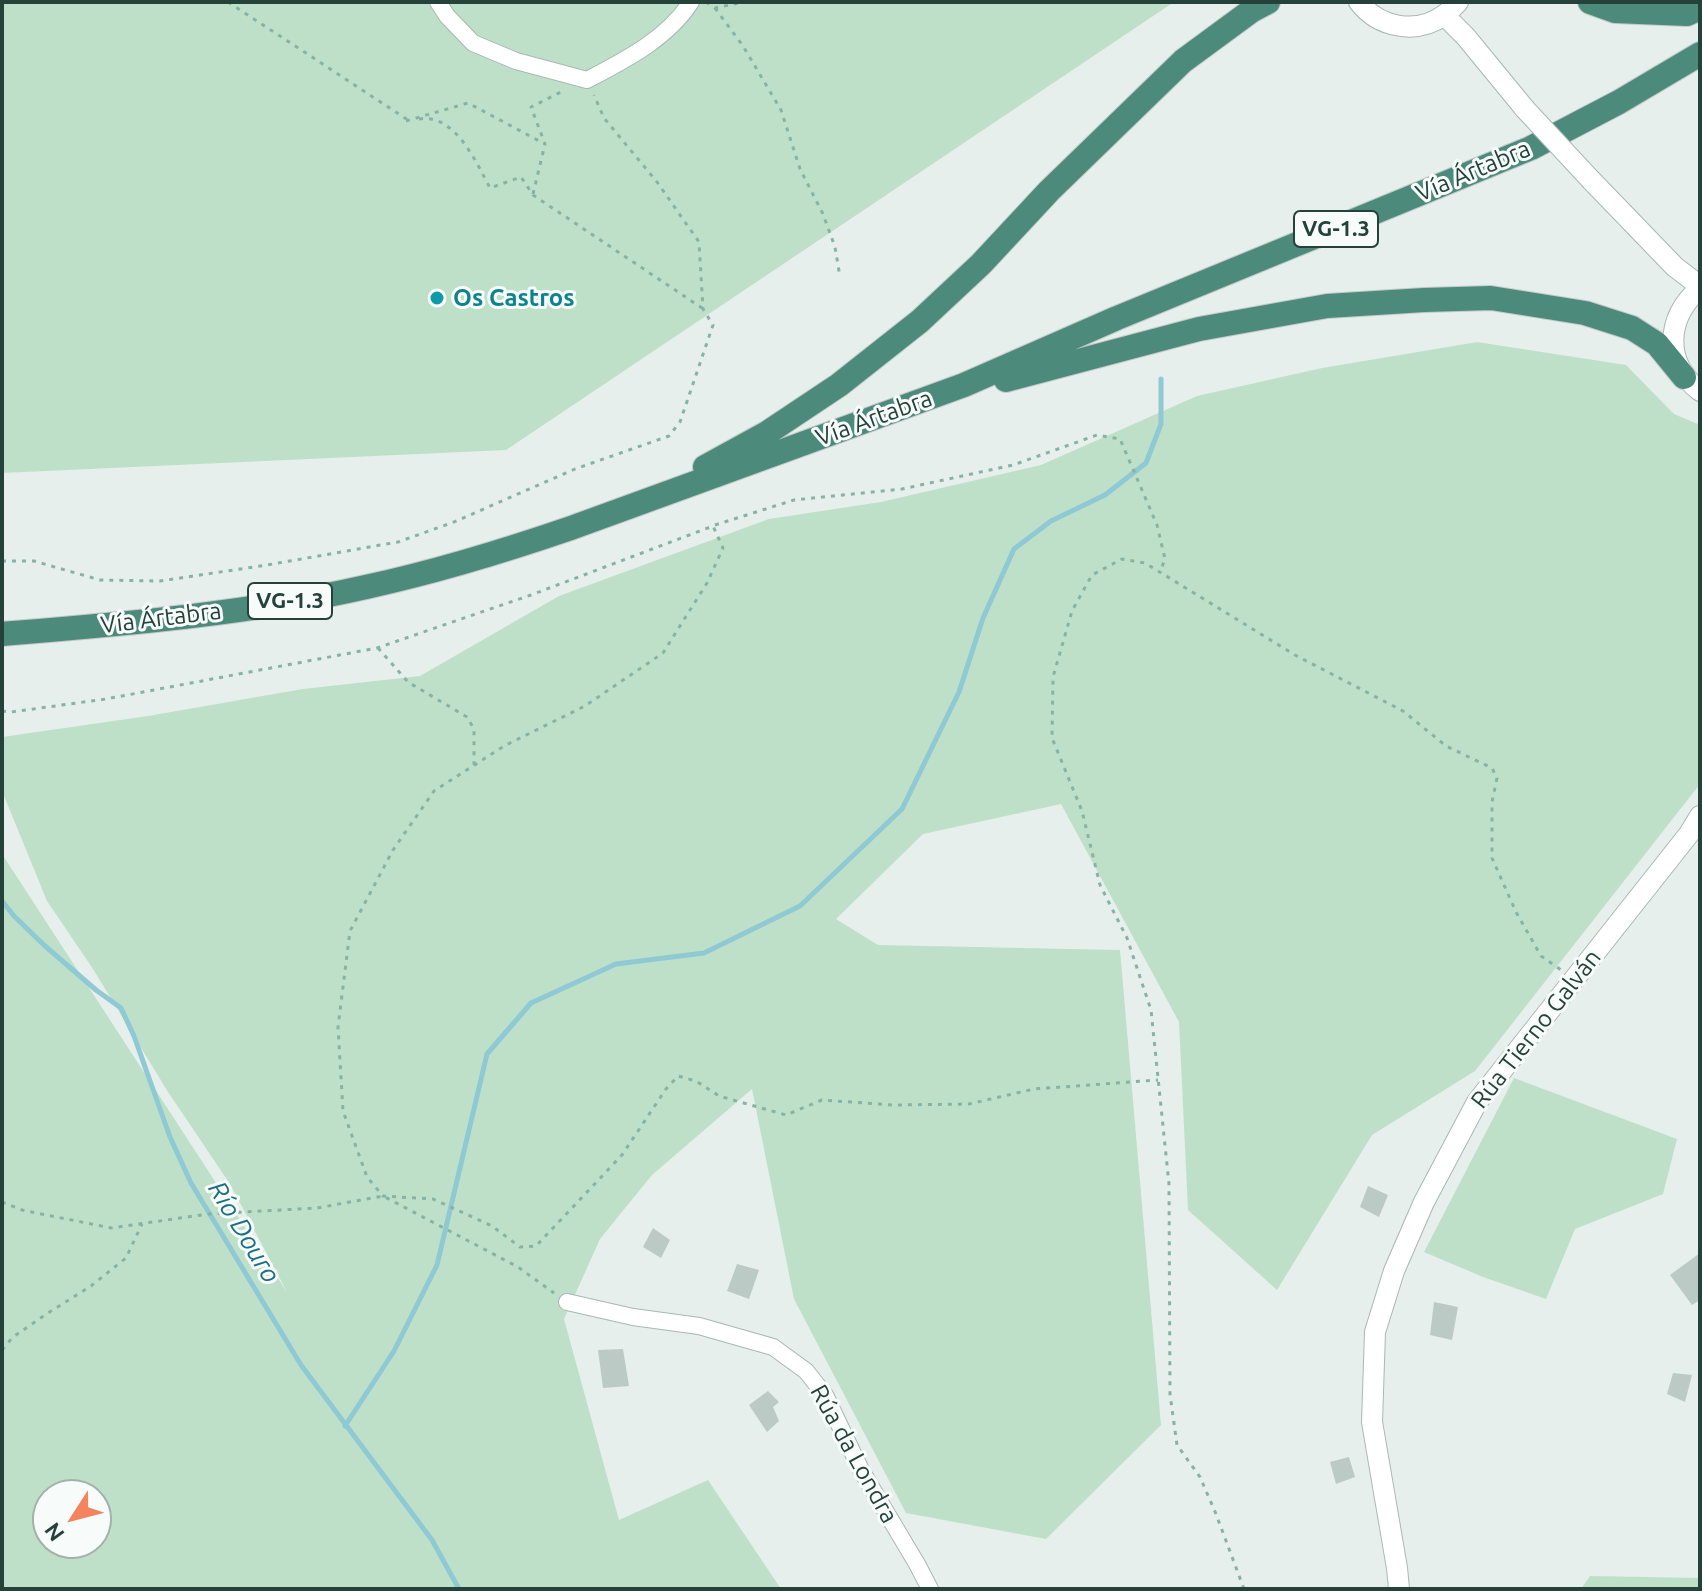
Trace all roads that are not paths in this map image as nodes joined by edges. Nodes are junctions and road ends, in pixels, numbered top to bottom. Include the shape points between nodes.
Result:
1 (438, 2) edge
2 (691, 2) edge
3 (1268, 2) edge
4 (1359, 2) edge
5 (1590, 2) edge
6 (1700, 8) edge
7 (1451, 9) edge
8 (1700, 54) edge
9 (1700, 287) edge
10 (1692, 384) edge
11 (964, 385) junction
12 (571, 528) junction
13 (2, 634) edge
14 (1700, 816) edge
15 (567, 1302) road end
16 (930, 1589) edge
17 (1399, 1589) edge

1 - 2 street via 473,43 587,80 639,52
3 - 12 highway via 1183,61 981,264 839,385 693,474
4 - 7 street via 1384,22 1404,27 1425,25
5 - 6 highway via 1615,11 1687,14
7 - 9 street, bridge via 1466,37 1525,109
8 - 11 highway, Vía Ártabra / VG-1.3 via 1531,148
9 - 10 street via 1679,312 1674,328 1677,362
10 - 11 highway via 1657,344 1632,328 1585,313 1491,298 1327,306 1199,329 999,382
11 - 12 highway, Vía Ártabra / VG-1.3
12 - 13 highway, Vía Ártabra / VG-1.3 via 365,588 130,623
14 - 17 street, Rúa Tierno Galván via 1477,1102 1394,1271 1375,1332 1372,1422
15 - 16 street, Rúa da Londra via 699,1326 773,1347 806,1371 825,1395 861,1470

